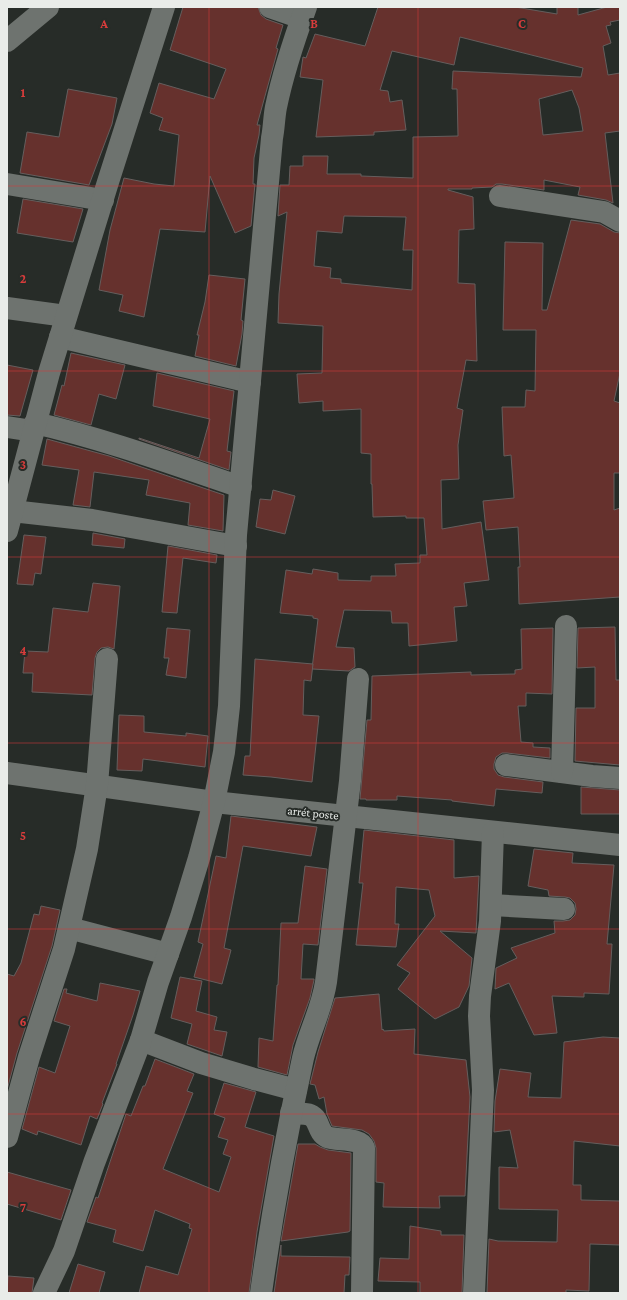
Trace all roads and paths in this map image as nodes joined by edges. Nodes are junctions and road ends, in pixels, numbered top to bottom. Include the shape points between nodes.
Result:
1 (48, 7) edge
2 (164, 7) edge
3 (270, 7) edge
4 (304, 12) edge
5 (7, 41) edge
6 (7, 184) edge
7 (500, 196) dead end
8 (103, 200) junction
9 (620, 221) edge
10 (7, 308) edge
11 (66, 316) junction
12 (60, 337) junction
13 (250, 382) junction
14 (7, 427) edge
15 (34, 427) junction
16 (240, 487) junction
17 (10, 521) edge
18 (236, 546) junction
19 (566, 626) dead end
20 (107, 659) dead end
21 (358, 679) dead end
22 (506, 765) dead end
23 (562, 772) junction
24 (7, 773) edge
25 (620, 778) edge
26 (97, 785) junction
27 (214, 802) junction
28 (346, 817) junction
29 (493, 832) junction
30 (620, 845) edge
31 (491, 905) junction
32 (564, 909) dead end
33 (69, 928) junction
34 (168, 954) junction
35 (141, 1040) junction
36 (296, 1090) junction
37 (291, 1113) junction
38 (8, 1133) edge
39 (44, 1293) edge
40 (261, 1293) edge
41 (362, 1293) edge
42 (474, 1293) edge

1 - 5 street
2 - 8 street
3 - 4 street
4 - 13 street via 288,60 276,110
6 - 8 street
7 - 9 street via 604,212
8 - 11 street
10 - 11 street
11 - 12 street
12 - 13 street
12 - 15 street
13 - 16 street
14 - 15 street
15 - 16 street via 73,431
15 - 17 street
16 - 18 street
17 - 18 street via 92,520
18 - 27 street via 229,706 224,752
19 - 23 street
20 - 26 street
21 - 28 street
22 - 23 street
23 - 25 street
24 - 26 street, arrét poste
26 - 27 street, arrét poste
26 - 33 street via 87,848
27 - 28 street, arrét poste
27 - 34 street via 197,866
28 - 29 street, arrét poste
28 - 36 street via 324,994 306,1047
29 - 30 street, arrét poste
29 - 31 street
31 - 32 street
31 - 42 street via 479,1016 483,1090
33 - 34 street
33 - 38 street
34 - 35 street
35 - 36 street via 201,1063
35 - 39 street via 64,1251
36 - 37 street
37 - 40 street
37 - 41 street via 311,1115 327,1137 360,1143 364,1148

